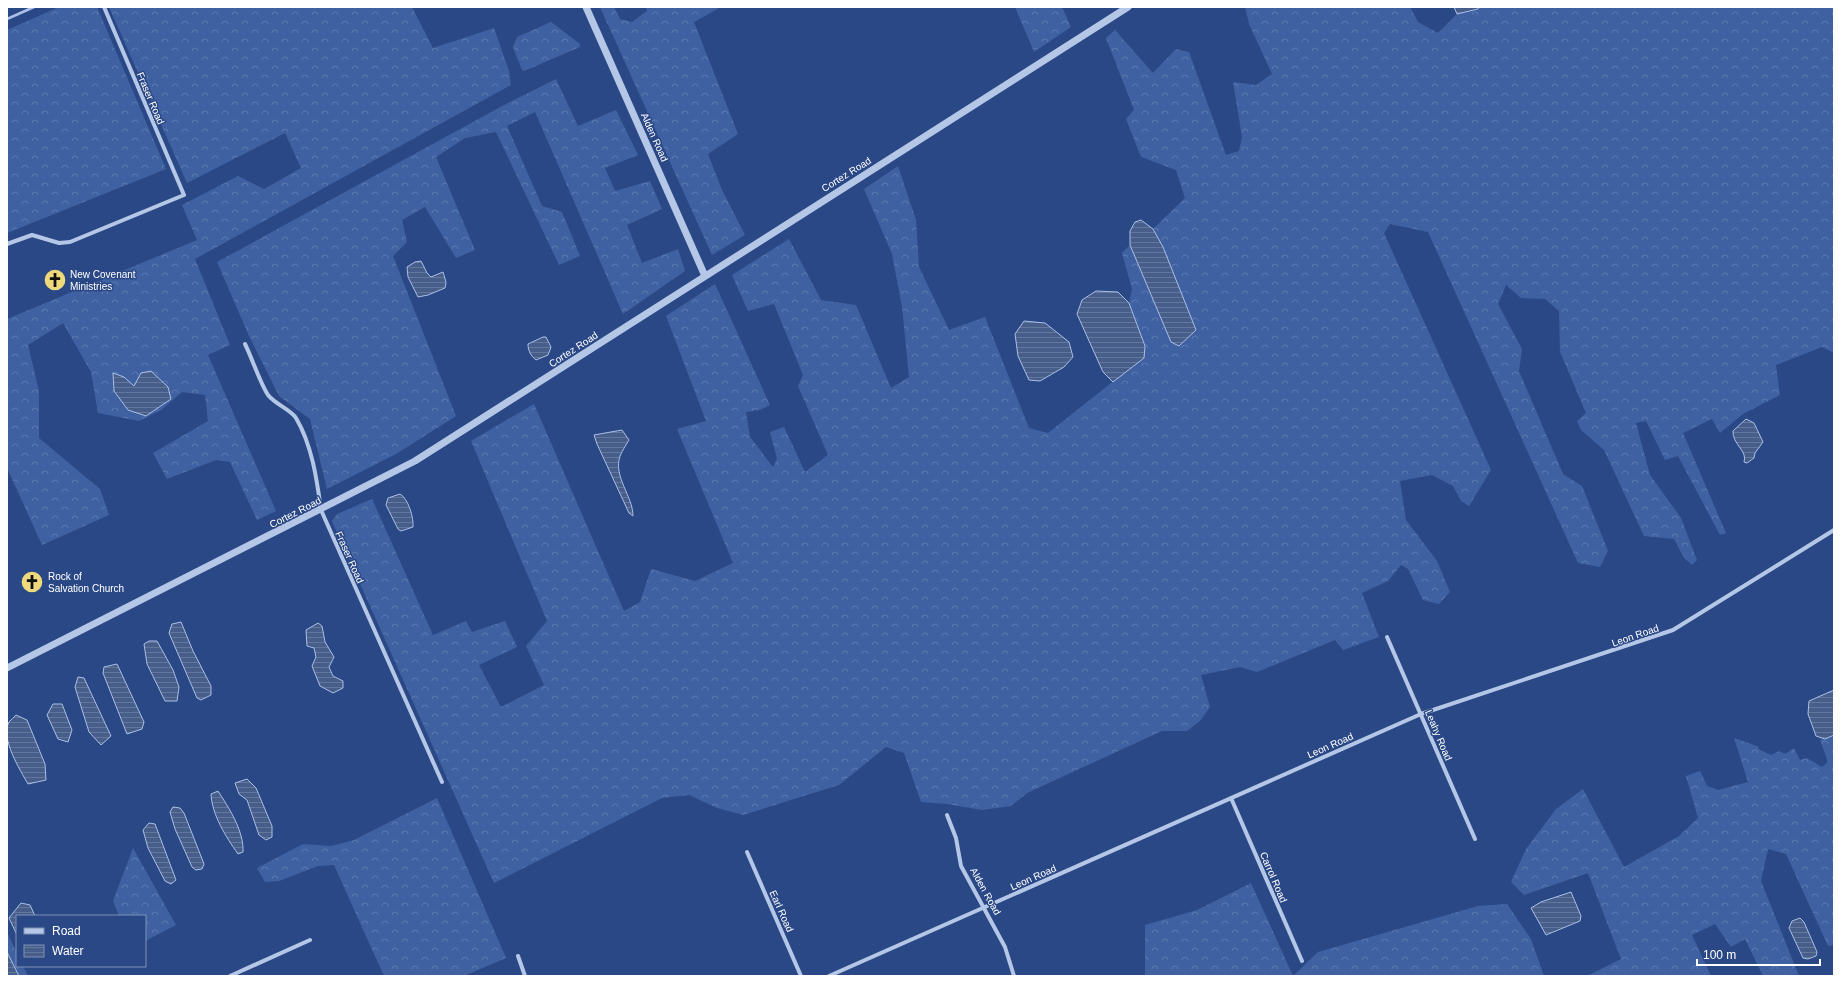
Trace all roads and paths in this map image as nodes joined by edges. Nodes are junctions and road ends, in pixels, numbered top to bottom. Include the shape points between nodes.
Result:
1 (104, 7) edge
2 (586, 7) edge
3 (1128, 7) edge
4 (7, 244) edge
5 (706, 276) junction
6 (245, 344) dead end
7 (320, 510) junction
8 (1834, 530) edge
9 (1387, 637) dead end
10 (7, 668) edge
11 (1421, 714) junction
12 (442, 782) dead end
13 (1231, 798) junction
14 (947, 815) dead end
15 (1475, 839) dead end
16 (747, 852) dead end
17 (984, 907) junction
18 (310, 940) dead end
19 (518, 956) dead end
20 (1302, 961) dead end
21 (230, 976) edge
22 (525, 976) edge
23 (801, 976) edge
24 (829, 976) edge
25 (1014, 976) edge

1 - 4 street, Fraser Road via 184,195 70,242 59,243 32,235
2 - 5 street, Alden Road
3 - 5 street, Cortez Road
5 - 7 street, Cortez Road via 415,461
6 - 7 street, Fraser Road via 268,394 276,404 296,417 317,482
7 - 10 street, Cortez Road
7 - 12 street, Fraser Road
8 - 11 street, Leon Road via 1669,631
9 - 11 street, Leahy Road
11 - 13 street, Leon Road
11 - 15 street, Leahy Road
13 - 17 street, Leon Road
13 - 20 street, Carrol Road
14 - 17 street, Alden Road via 956,838 961,866
16 - 23 street, Earl Road
17 - 24 street, Leon Road
17 - 25 street, Alden Road via 1005,947
18 - 21 street
19 - 22 street

